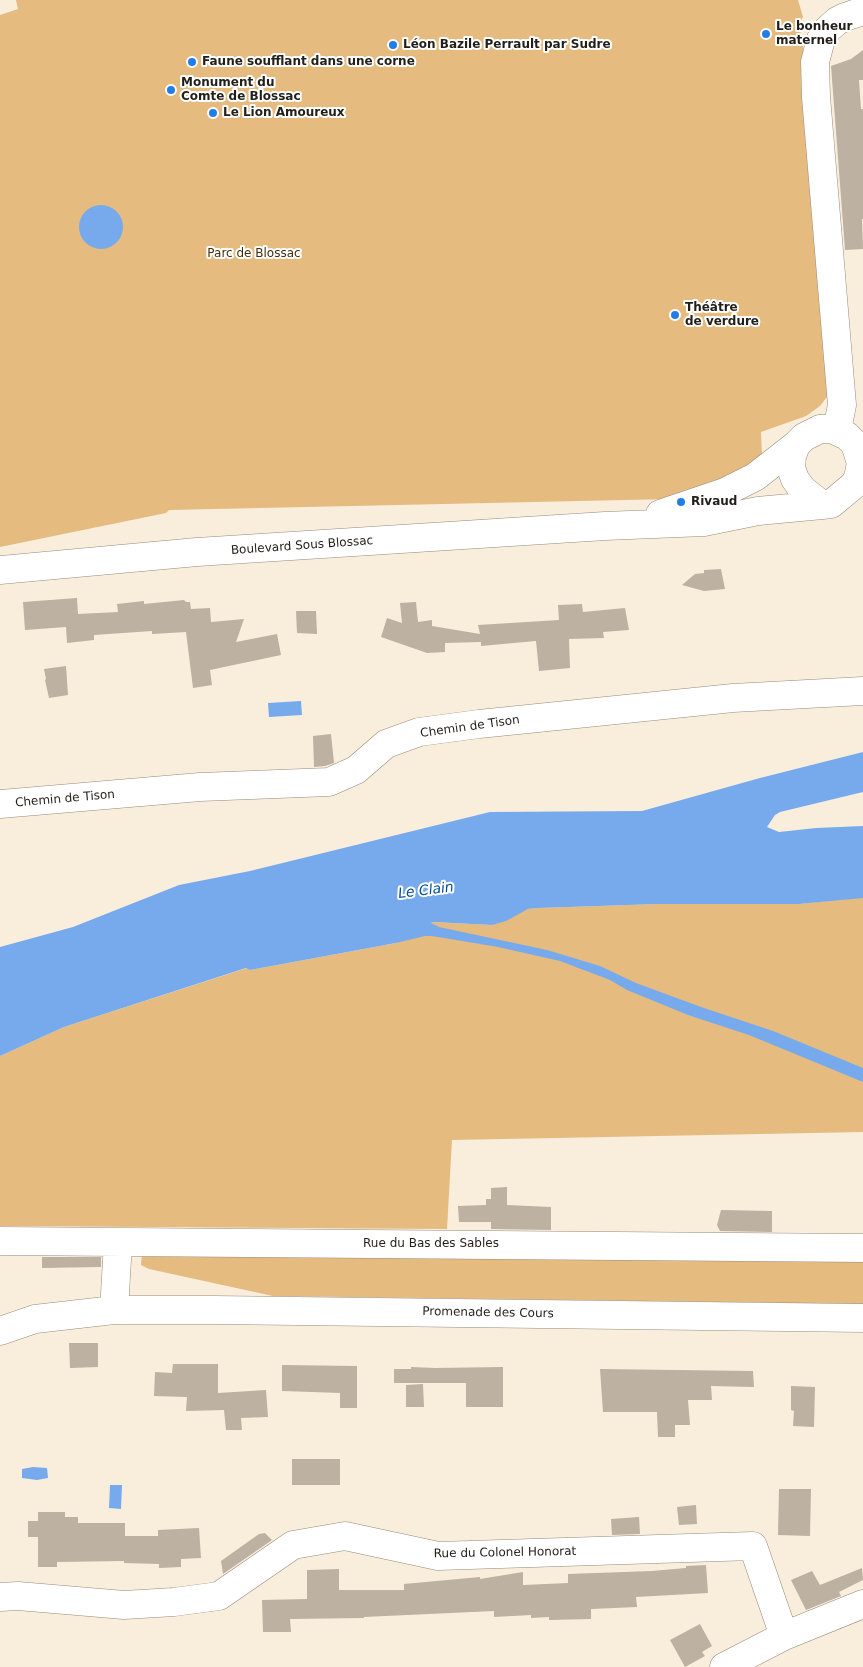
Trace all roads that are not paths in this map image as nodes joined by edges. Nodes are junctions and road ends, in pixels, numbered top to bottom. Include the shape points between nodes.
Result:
1 (849, 9) edge
2 (796, 445) junction
3 (855, 450) edge
4 (826, 504) junction
5 (863, 504) edge
6 (605, 526) junction
7 (0, 570) edge
8 (863, 691) edge
9 (0, 804) edge
10 (0, 1241) edge
11 (118, 1243) junction
12 (863, 1248) edge
13 (114, 1310) junction
14 (863, 1318) edge
15 (0, 1331) edge
16 (0, 1598) edge
17 (863, 1604) edge
18 (784, 1636) junction
19 (724, 1667) edge

1 - 3 street via 824,34 815,62 842,405
2 - 3 street, Boulevard Sous Blossac via 804,436 826,428
2 - 4 street via 792,474 802,489
2 - 6 street, Boulevard Sous Blossac via 755,477 725,492 670,512
3 - 4 street via 854,485
4 - 5 street, Boulevard Sous Blossac
4 - 6 street, Boulevard Sous Blossac via 758,511 704,522
6 - 7 street, Boulevard Sous Blossac via 196,552
8 - 9 street, Chemin de Tison via 733,698 419,732 386,744 356,770 329,782 200,787
10 - 11 street, Rue du Bas des Sables
11 - 12 street, Rue du Bas des Sables
11 - 13 street
13 - 14 street, Promenade des Cours
13 - 15 street, Promenade des Cours via 35,1319
16 - 18 street, Rue du Colonel Honorat via 18,1596 124,1606 219,1596 293,1545 345,1536 438,1556 753,1546
17 - 18 street
18 - 19 street

